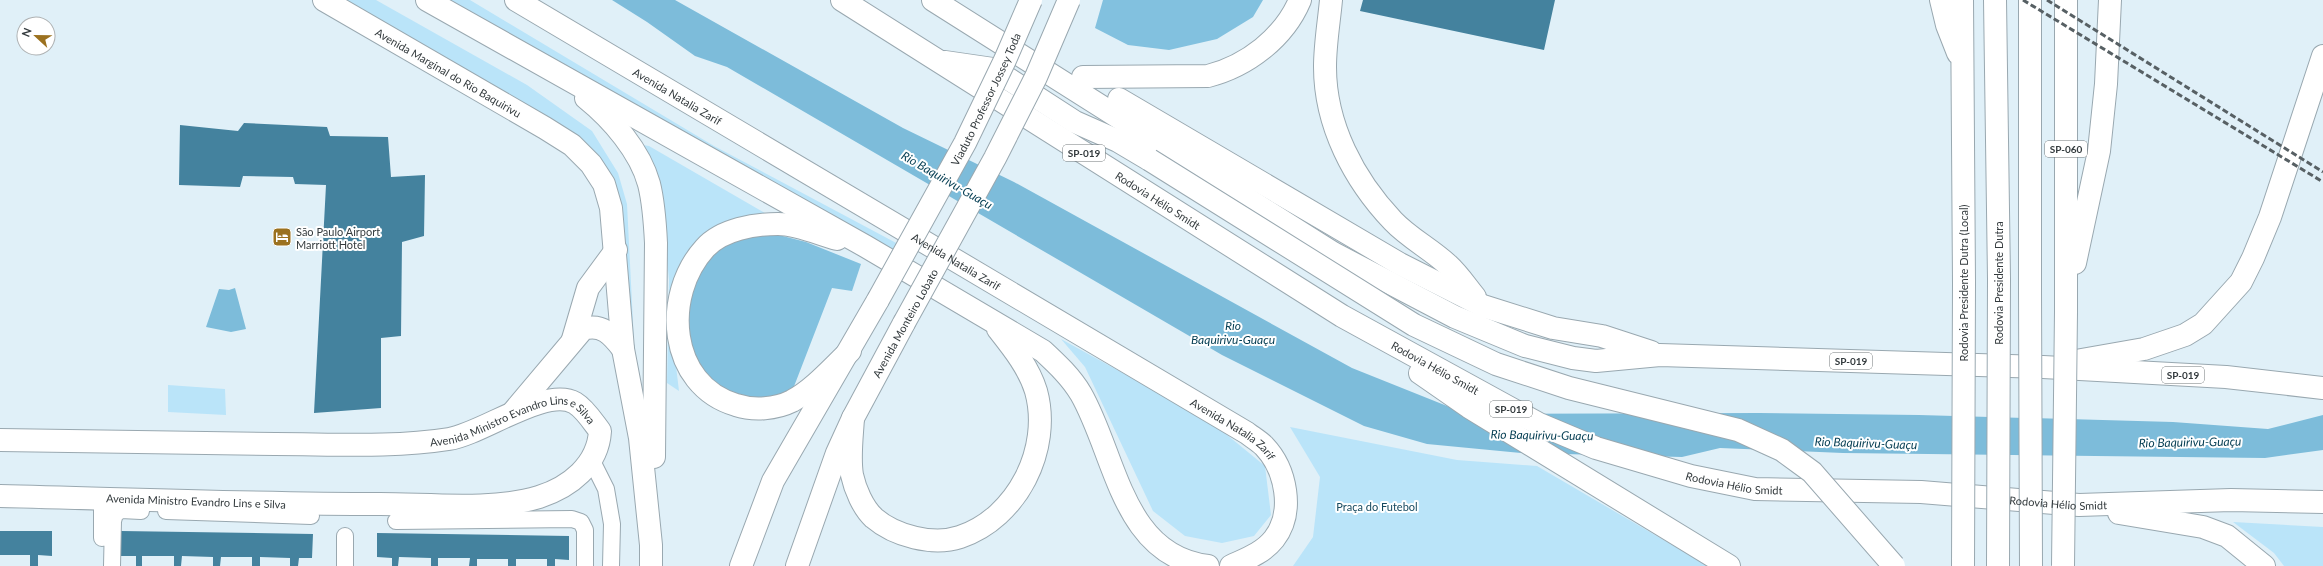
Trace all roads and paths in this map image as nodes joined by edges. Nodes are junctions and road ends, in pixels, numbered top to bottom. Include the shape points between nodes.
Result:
1 (324, 0) edge
2 (427, 0) edge
3 (516, 0) edge
4 (842, 0) edge
5 (934, 0) edge
6 (961, 0) edge
7 (1031, 0) edge
8 (1069, 0) edge
9 (1300, 0) edge
10 (1331, 0) edge
11 (1941, 0) edge
12 (1962, 0) edge
13 (1995, 0) edge
14 (2030, 0) edge
15 (2066, 0) edge
16 (2110, 0) edge
17 (967, 20) junction
18 (2323, 56) edge
19 (938, 61) junction
20 (1962, 63) junction
21 (551, 69) junction
22 (1083, 77) junction
23 (1118, 141) junction
24 (865, 246) junction
25 (616, 250) junction
26 (2066, 305) junction
27 (1483, 306) junction
28 (1334, 311) junction
29 (990, 319) junction
30 (573, 339) junction
31 (623, 349) junction
32 (850, 351) junction
33 (1660, 355) junction
34 (2043, 367) junction
35 (545, 376) junction
36 (2323, 388) edge
37 (574, 402) junction
38 (510, 415) junction
39 (853, 418) junction
40 (0, 440) edge
41 (592, 461) junction
42 (0, 496) edge
43 (102, 498) junction
44 (2323, 502) edge
45 (2079, 505) junction
46 (311, 516) dead end
47 (396, 522) dead end
48 (345, 536) dead end
49 (651, 556) edge
50 (101, 566) edge
51 (112, 566) edge
52 (345, 566) edge
53 (585, 566) edge
54 (611, 566) edge
55 (741, 566) edge
56 (798, 566) edge
57 (1208, 566) edge
58 (1231, 566) edge
59 (1729, 566) edge
60 (1894, 566) edge
61 (1963, 566) edge
62 (1998, 566) edge
63 (2031, 566) edge
64 (2063, 566) edge
65 (2264, 566) edge

1 - 25 main road, Avenida Marginal do Rio Baquirivu via 572,145 591,164 604,184 611,208
2 - 21 main road
3 - 58 main road, Avenida Natalia Zarif via 1247,433 1264,446 1278,466 1287,511 1275,539 1256,555
4 - 19 main road, Rodovia Hélio Smidt / SP-019
5 - 17 main road, SP-019
6 - 22 main road, SP-019
7 - 32 main road, Viaduto Professor Jossey Toda, bridge via 965,144
8 - 39 main road, Avenida Monteiro Lobato, bridge via 1036,77 995,158
9 - 22 main road via 1283,29 1254,55 1226,71 1208,76
10 - 27 main road via 1325,67 1333,120 1343,149 1370,194 1394,222 1418,244 1447,264
11 - 20 main road via 1947,25
12 - 20 main road, Rodovia Presidente Dutra (Local)
13 - 62 main road, Rodovia Presidente Dutra, bridge via 1999,279
14 - 63 main road, SP-060, bridge
15 - 26 main road, SP-060
16 - 26 main road via 2106,84 2099,151
17 - 23 main road via 999,59 1080,110
17 - 33 main road, SP-019 via 1333,253 1455,317 1525,346 1573,358 1596,361
18 - 34 main road via 2270,217 2241,282 2223,304 2203,324 2168,342 2144,349
19 - 23 main road via 993,69 1075,122
19 - 28 main road, Rodovia Hélio Smidt / SP-019
20 - 61 main road, Rodovia Presidente Dutra (Local), bridge
21 - 24 main road
21 - 49 main road via 598,107 620,132 648,183 654,212 654,525
22 - 27 main road, SP-019 via 1400,264
23 - 60 main road, bridge via 1414,325 1496,364 1569,388 1738,430 1782,450 1812,472
24 - 29 main road
24 - 32 main road via 780,224 741,228 723,235 706,247 690,268 679,298 679,344 688,366 702,387 731,404 749,409 792,401
25 - 30 main road via 588,288
25 - 31 main road, Avenida Marginal do Rio Baquirivu
26 - 64 main road, SP-060, bridge
27 - 33 main road, SP-019 via 1553,328 1602,336
28 - 45 main road, Rodovia Hélio Smidt / SP-019 via 1539,424 1596,448 1691,476 1755,488 1921,492
28 - 59 main road via 1469,407
29 - 39 main road via 1012,346 1026,369 1036,390 1040,414 1040,440 1030,467 1019,490 1002,513 959,538 935,540 900,532 874,518 861,498 852,475
29 - 57 main road via 1043,351 1063,370 1081,394 1129,507 1146,533 1169,553 1195,564
30 - 31 main road via 583,329 594,327 609,332
30 - 35 main road
31 - 49 main road, Avenida Marginal do Rio Baquirivu via 640,438
32 - 55 main road via 774,480
33 - 34 main road, SP-019
34 - 36 main road, SP-019 via 2226,377
35 - 37 main road
35 - 38 main road
37 - 38 main road, Avenida Ministro Evandro Lins e Silva via 560,400 534,404
37 - 41 main road, Avenida Ministro Evandro Lins e Silva via 600,431 599,445
38 - 40 main road, Avenida Ministro Evandro Lins e Silva via 451,439 412,443
39 - 56 main road, Avenida Monteiro Lobato via 837,453
41 - 43 main road, Avenida Ministro Evandro Lins e Silva via 565,486 540,496 496,504 285,504
41 - 54 street via 606,489 612,524
42 - 43 main road, Avenida Ministro Evandro Lins e Silva
43 - 50 street
44 - 45 main road, Rodovia Hélio Smidt / SP-019 via 2231,500
45 - 65 main road via 2203,527 2227,536
46 - 51 street via 121,510 115,514 113,521
47 - 53 street via 572,519 581,522 585,530
48 - 52 street

